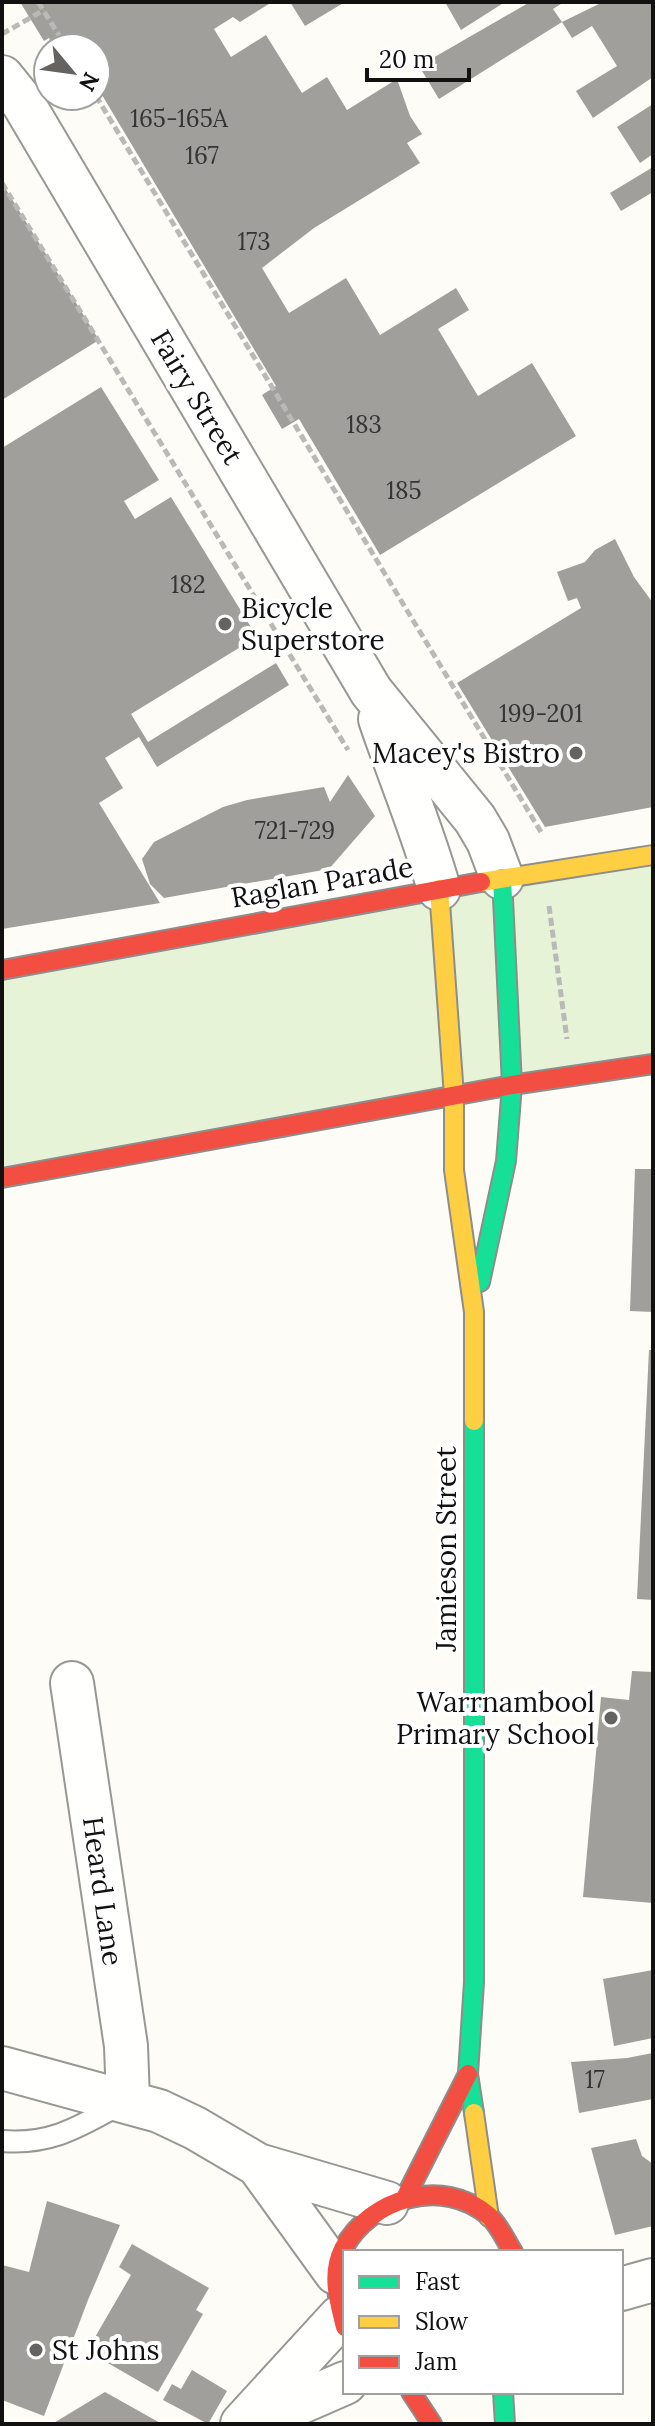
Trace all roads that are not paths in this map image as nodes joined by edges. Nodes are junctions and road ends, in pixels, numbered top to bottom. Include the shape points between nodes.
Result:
1 (2, 47) edge
2 (13, 90) edge
3 (371, 691) junction
4 (653, 855) edge
5 (502, 878) junction
6 (439, 889) junction
7 (2, 970) edge
8 (653, 1064) edge
9 (512, 1085) junction
10 (454, 1096) junction
11 (2, 1178) edge
12 (474, 1312) junction
13 (72, 1683) dead end
14 (2, 2068) edge
15 (468, 2074) junction
16 (128, 2100) junction
17 (2, 2141) edge
18 (258, 2165) junction
19 (396, 2200) junction
20 (512, 2241) edge
21 (336, 2273) junction
22 (343, 2322) edge
23 (343, 2384) edge
24 (412, 2394) edge
25 (503, 2394) edge
26 (242, 2424) edge
27 (249, 2424) edge
28 (432, 2424) edge
29 (505, 2424) edge

1 - 2 street, Fairy Street
2 - 3 street, Fairy Street
3 - 5 street, Fairy Street via 475,819
3 - 6 street, Fairy Street
4 - 5 main road, Raglan Parade
5 - 6 main road, Raglan Parade
5 - 9 main road, Jamieson Street
6 - 7 main road, Raglan Parade
6 - 10 main road, Jamieson Street
8 - 9 main road
9 - 10 main road
9 - 12 main road, Jamieson Street via 506,1161
10 - 11 main road
10 - 12 main road, Jamieson Street via 454,1170
12 - 15 main road, Jamieson Street via 474,1982
13 - 16 street, Heard Lane via 126,2046
14 - 16 street
15 - 19 main road, Jamieson Street
15 - 20 main road, Jamieson Street
16 - 17 lane via 66,2133 36,2142
16 - 18 street via 175,2117
18 - 19 street
18 - 21 street
19 - 20 main road via 429,2193 450,2196 471,2204
19 - 21 main road via 352,2232
21 - 22 main road
22 - 26 street
23 - 27 street
24 - 28 main road
25 - 29 main road

